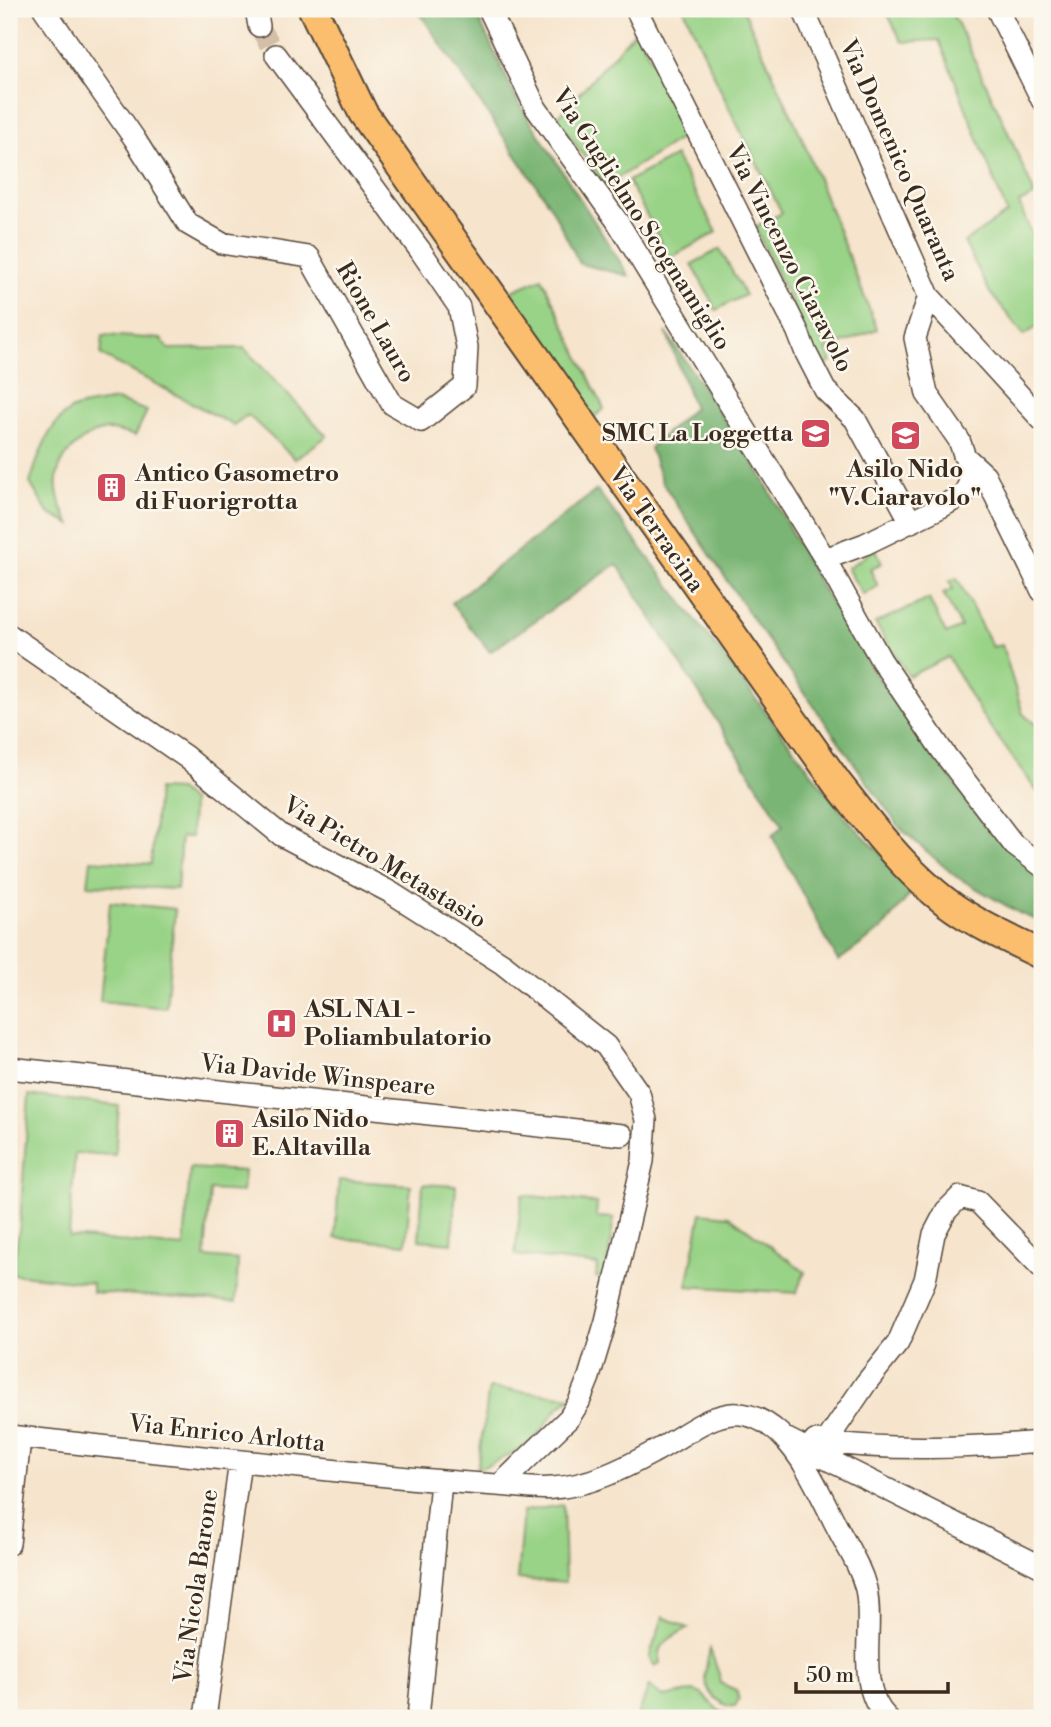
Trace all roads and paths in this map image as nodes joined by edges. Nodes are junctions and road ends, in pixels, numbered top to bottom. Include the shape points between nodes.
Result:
1 (44, 9) edge
2 (313, 9) edge
3 (489, 9) edge
4 (636, 9) edge
5 (803, 9) edge
6 (997, 9) edge
7 (276, 55) tunnel mouth
8 (1042, 100) edge
9 (929, 296) junction
10 (1042, 420) edge
11 (964, 456) junction
12 (911, 522) junction
13 (825, 559) junction
14 (1042, 591) edge
15 (9, 635) edge
16 (1042, 866) edge
17 (1042, 955) edge
18 (9, 1068) edge
19 (622, 1135) dead end
20 (1042, 1268) edge
21 (782, 1436) junction
22 (14, 1437) edge
23 (825, 1442) junction
24 (1042, 1442) edge
25 (240, 1461) junction
26 (440, 1482) junction
27 (500, 1485) junction
28 (9, 1544) edge
29 (1042, 1567) edge
30 (205, 1718) edge
31 (418, 1718) edge
32 (887, 1718) edge

1 - 7 street, Rione Lauro via 188,224 221,243 309,257 392,404 421,421 465,386 467,347 458,307
2 - 17 main road, Via Terracina via 363,113 838,785 882,840 935,893 976,921
3 - 13 street, Via Guglielmo Scognamiglio via 536,108 617,220
4 - 12 street, Via Vincenzo Ciaravolo via 825,390 855,419
5 - 9 street, Via Domenico Quaranta
6 - 8 street
9 - 10 street, Via Domenico Quaranta
9 - 11 street via 915,338 928,394 959,440
11 - 12 street via 970,471 964,494
11 - 14 street via 985,475
12 - 13 street
13 - 16 street, Via Guglielmo Scognamiglio via 881,660 943,752 1014,845
15 - 27 street, Via Pietro Metastasio via 186,757 281,835 390,892 503,964 606,1046 639,1093 646,1120 643,1161 589,1377 569,1418
18 - 19 street, Via Davide Winspeare
20 - 23 street via 978,1202 960,1197 934,1234 925,1279 898,1342
21 - 23 street
21 - 27 street, Via Enrico Arlotta via 742,1413 717,1415 653,1453 584,1485 550,1489
21 - 29 street, Via Enrico Arlotta
21 - 32 street via 858,1560 867,1592 870,1679 880,1711
22 - 25 street, Via Enrico Arlotta
22 - 28 street
23 - 24 street via 881,1447
25 - 26 street, Via Enrico Arlotta
25 - 30 street, Via Nicola Barone
26 - 27 street, Via Enrico Arlotta
26 - 31 street

